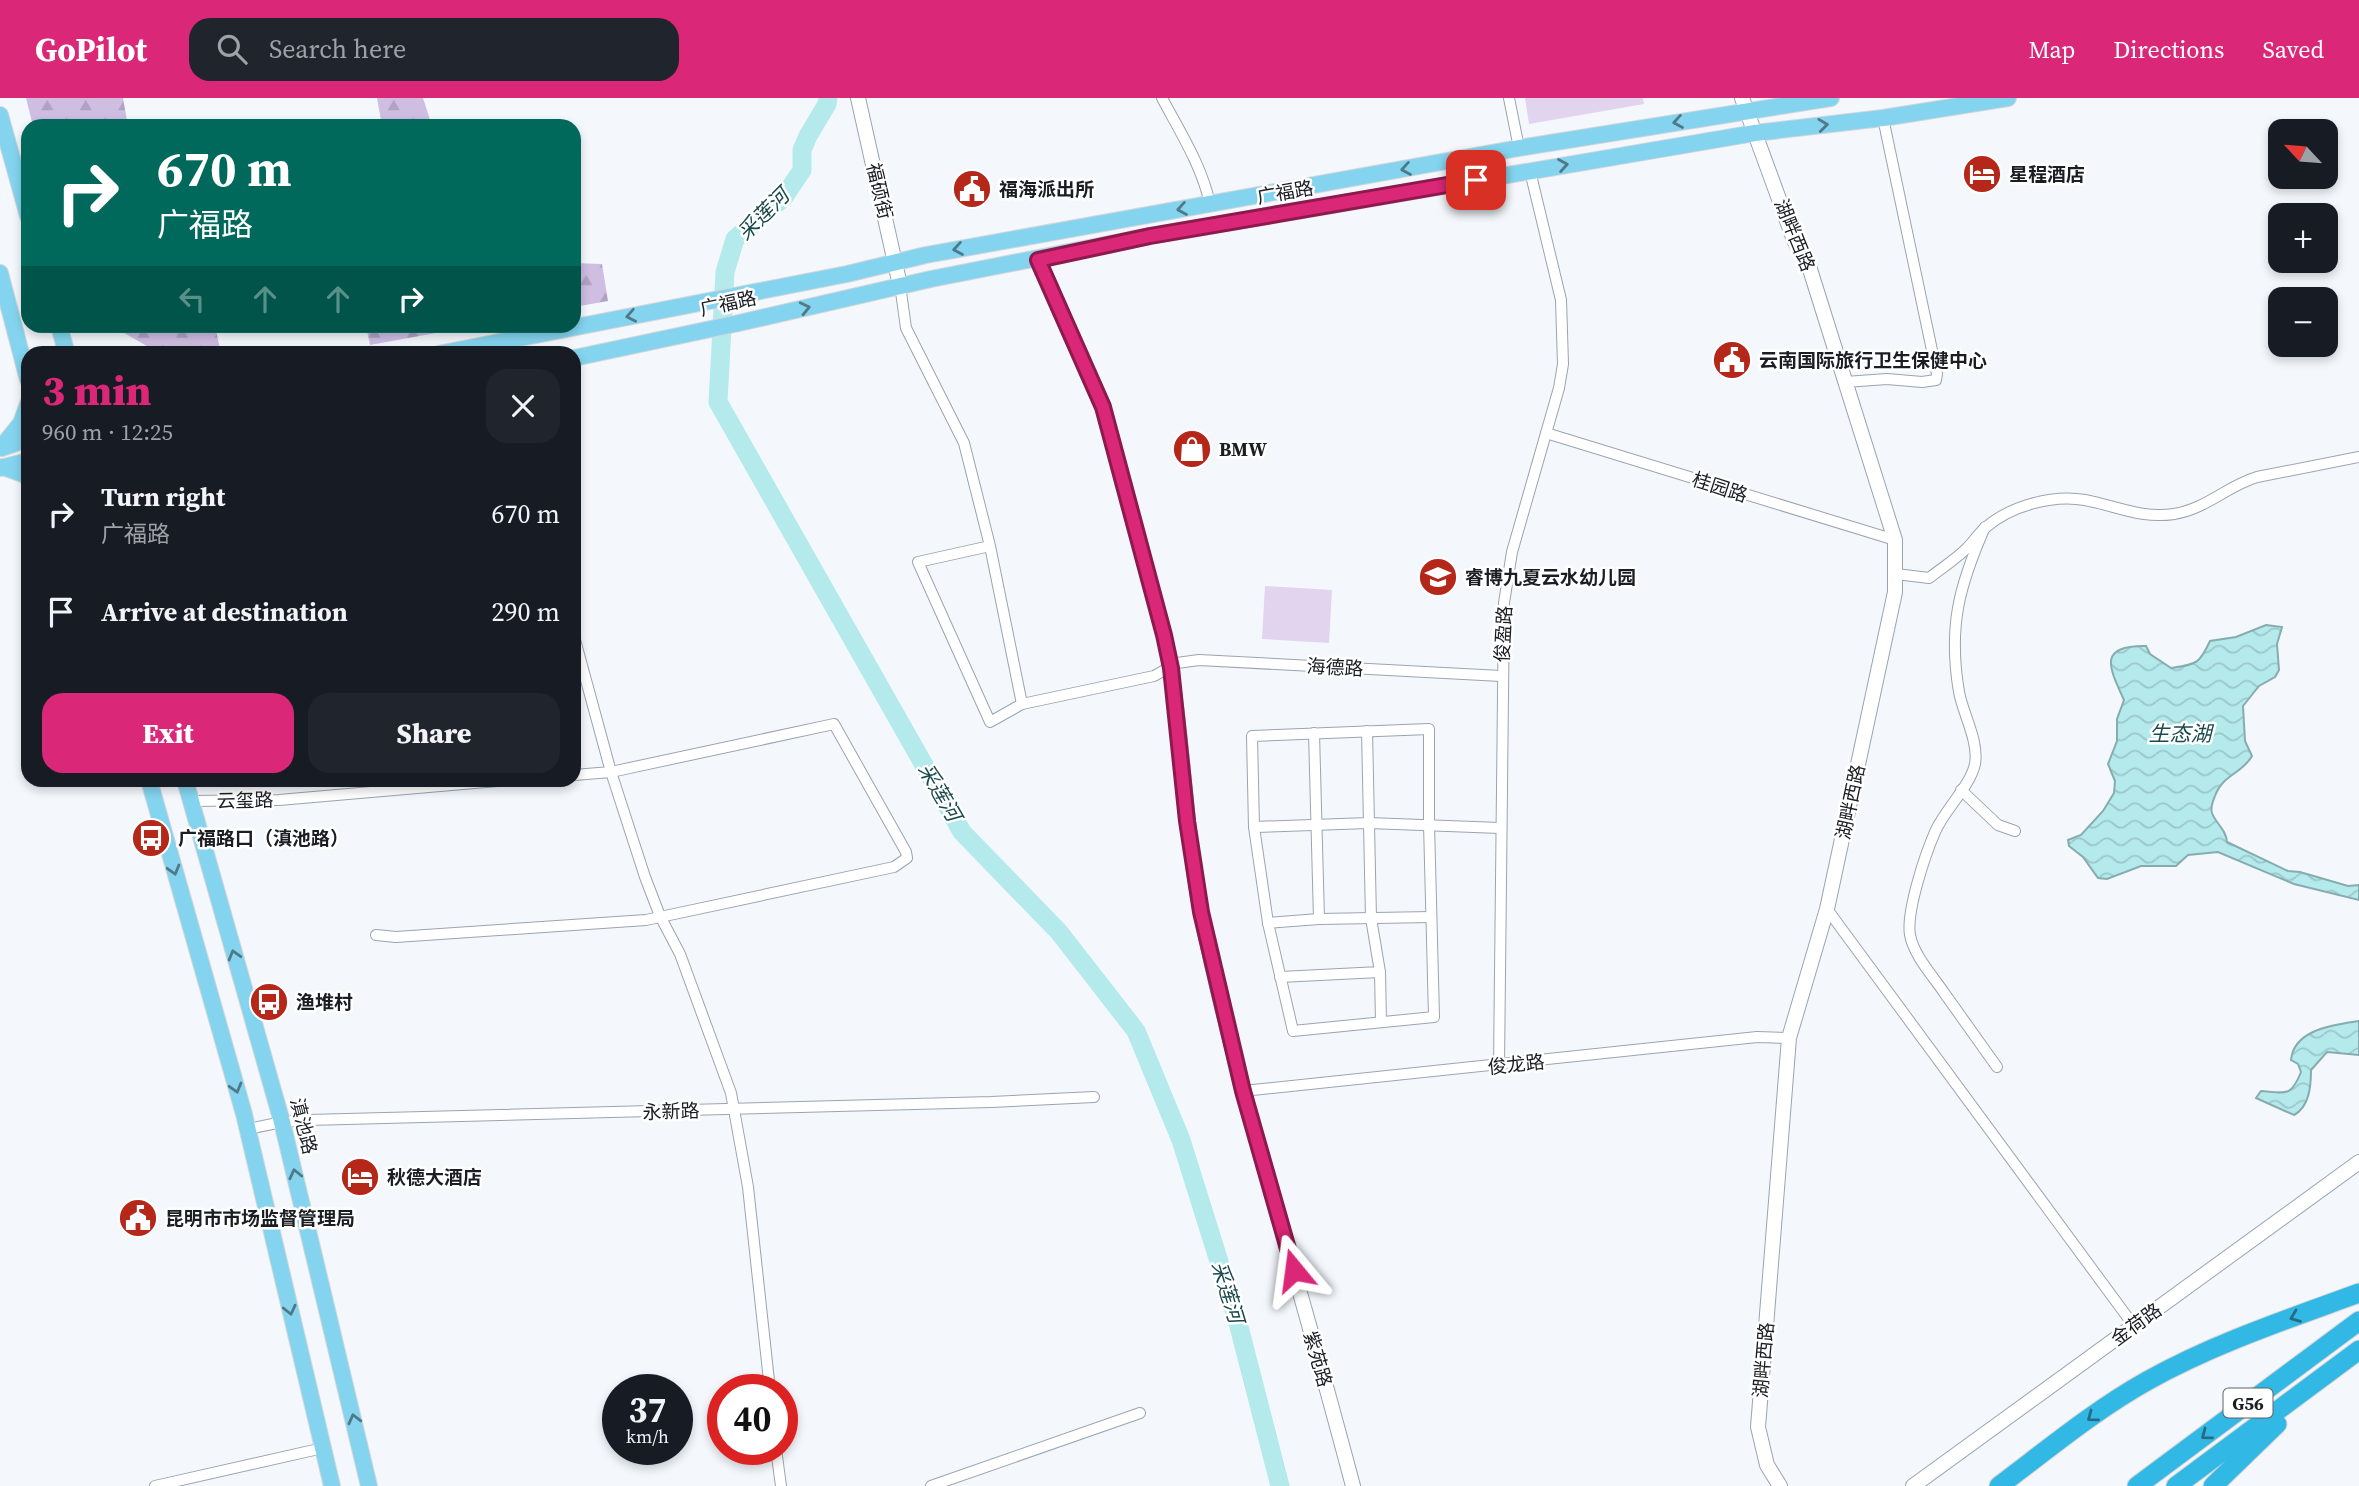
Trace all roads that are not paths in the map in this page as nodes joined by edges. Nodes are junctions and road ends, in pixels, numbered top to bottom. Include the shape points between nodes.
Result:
1 (858, 98) edge
2 (1162, 98) edge
3 (1509, 98) edge
4 (1831, 98) edge
5 (2008, 98) edge
6 (1744, 104) edge
7 (0, 114) edge
8 (1883, 118) junction
9 (1755, 133) junction
10 (1519, 148) junction
11 (1530, 171) junction
12 (21, 190) edge
13 (1210, 204) junction
14 (1038, 260) junction
15 (896, 262) junction
16 (0, 273) edge
17 (900, 285) junction
18 (581, 326) edge
19 (545, 333) edge
20 (479, 346) edge
21 (21, 353) edge
22 (581, 356) edge
23 (1845, 382) junction
24 (21, 423) edge
25 (1546, 433) junction
26 (21, 441) edge
27 (1, 448) edge
28 (2359, 457) edge
29 (21, 463) edge
30 (1, 467) edge
31 (21, 474) edge
32 (1985, 527) junction
33 (1895, 540) junction
34 (990, 546) junction
35 (1896, 574) junction
36 (581, 662) edge
37 (1171, 668) junction
38 (1501, 676) junction
39 (1022, 704) junction
40 (1367, 731) junction
41 (1314, 733) junction
42 (611, 772) junction
43 (581, 774) edge
44 (151, 787) edge
45 (186, 787) edge
46 (428, 787) edge
47 (1961, 790) junction
48 (190, 801) junction
49 (1369, 823) junction
50 (1315, 824) junction
51 (1429, 824) junction
52 (1254, 827) junction
53 (1500, 828) junction
54 (2015, 831) dead end
55 (1828, 909) junction
56 (660, 916) junction
57 (1431, 917) junction
58 (1371, 918) junction
59 (1319, 919) junction
60 (1268, 923) junction
61 (376, 935) dead end
62 (1380, 972) junction
63 (1280, 977) junction
64 (1381, 1022) junction
65 (1789, 1038) junction
66 (1499, 1066) junction
67 (1997, 1067) dead end
68 (1243, 1091) junction
69 (1094, 1097) dead end
70 (733, 1110) junction
71 (282, 1122) junction
72 (248, 1129) junction
73 (2359, 1162) edge
74 (2359, 1293) edge
75 (2359, 1321) edge
76 (2134, 1326) junction
77 (2359, 1351) edge
78 (768, 1374) edge
79 (1140, 1413) dead end
80 (323, 1448) junction
81 (778, 1465) edge
82 (155, 1486) edge
83 (332, 1486) edge
84 (369, 1486) edge
85 (780, 1486) edge
86 (931, 1486) edge
87 (1353, 1486) edge
88 (1780, 1486) edge
89 (1913, 1486) edge
90 (1999, 1486) edge
91 (2137, 1486) edge
92 (2176, 1486) edge
93 (2213, 1486) edge

1 - 15 street, 福硕街
2 - 13 street via 1194,157
3 - 10 street
4 - 6 main road, 广福路
5 - 8 main road, 广福路
6 - 9 street, 湖畔西路
6 -> 10 main road, 广福路
7 - 12 main road
9 -> 8 main road, 广福路
8 - 23 street via 1937,374 1936,380 1922,382
11 -> 9 main road, 广福路
9 - 23 street, 湖畔西路 via 1794,240 1808,263
10 -> 13 main road, 广福路
11 - 14 main road, 广福路 via 1150,236
11 - 25 street, 俊盈路 via 1563,324 1563,364
13 -> 15 main road, 广福路
14 - 17 main road, 广福路
14 - 37 street, 紫苑路 via 1103,407
15 - 17 street, 福硕街
15 -> 18 main road, 广福路
16 - 21 main road
22 -> 17 main road, 广福路
17 - 34 street via 906,328 964,443
19 -> 20 main road, 广福路
23 - 33 street, 湖畔西路
24 - 27 main road
25 - 33 street, 桂园路
25 - 38 street, 俊盈路 via 1507,579
26 - 27 main road
28 - 32 street via 2256,477 2202,507 2179,513 2142,515 2061,498 2013,511
29 - 30 main road
30 - 31 main road
32 - 35 street via 1929,578
32 - 47 street via 1961,589 1956,617 1959,694 1975,762
33 - 35 street, 湖畔西路
34 - 39 street
34 - 39 street, 海德路 via 918,562 990,722
35 - 55 street, 湖畔西路
36 - 42 street
37 - 38 street, 海德路 via 1199,660
37 - 39 street, 海德路 via 1154,676
37 - 68 street, 紫苑路 via 1201,912
38 - 53 street, 俊盈路
40 - 41 street
40 - 49 street
40 - 51 street via 1429,729
41 - 50 street
41 - 52 street via 1252,736
42 - 43 street
42 - 56 street
42 - 56 street via 834,724 906,852 907,858 894,867
44 -> 72 main road
45 - 48 main road, 滇池路
46 - 48 street, 云玺路 via 279,800
47 - 54 street via 1998,825
47 - 67 street via 1934,833 1909,916 1910,936 1920,959
71 -> 48 main road, 滇池路
49 - 50 street
49 - 51 street
49 - 58 street
50 - 52 street
50 - 59 street
51 - 53 street
51 - 57 street
52 - 60 street
53 - 66 street, 俊盈路
55 - 65 street, 湖畔西路
55 - 76 street
56 - 61 street via 469,933
56 - 70 street via 680,954
57 - 58 street
57 - 64 street via 1434,1017
58 - 59 street
58 - 62 street
59 - 60 street
60 - 63 street
62 - 63 street
62 - 64 street
63 - 64 street via 1293,1031
65 - 66 street, 俊龙路 via 1756,1037
65 - 88 street, 湖畔西路 via 1758,1427 1767,1465
66 - 68 street, 俊龙路
68 - 87 street, 紫苑路
69 - 70 street, 永新路
70 - 71 street, 永新路
70 - 78 street via 748,1187
71 - 72 street, 永新路
84 -> 71 main road, 滇池路
72 -> 80 main road
73 - 76 street, 金荷路
74 -> 90 highway via 2161,1373 2106,1407
75 -> 91 highway, G56
76 - 89 street, 金荷路
77 - 92 highway, G56
77 - 93 highway
79 - 86 street
80 - 82 street
80 - 83 main road
81 - 85 street

